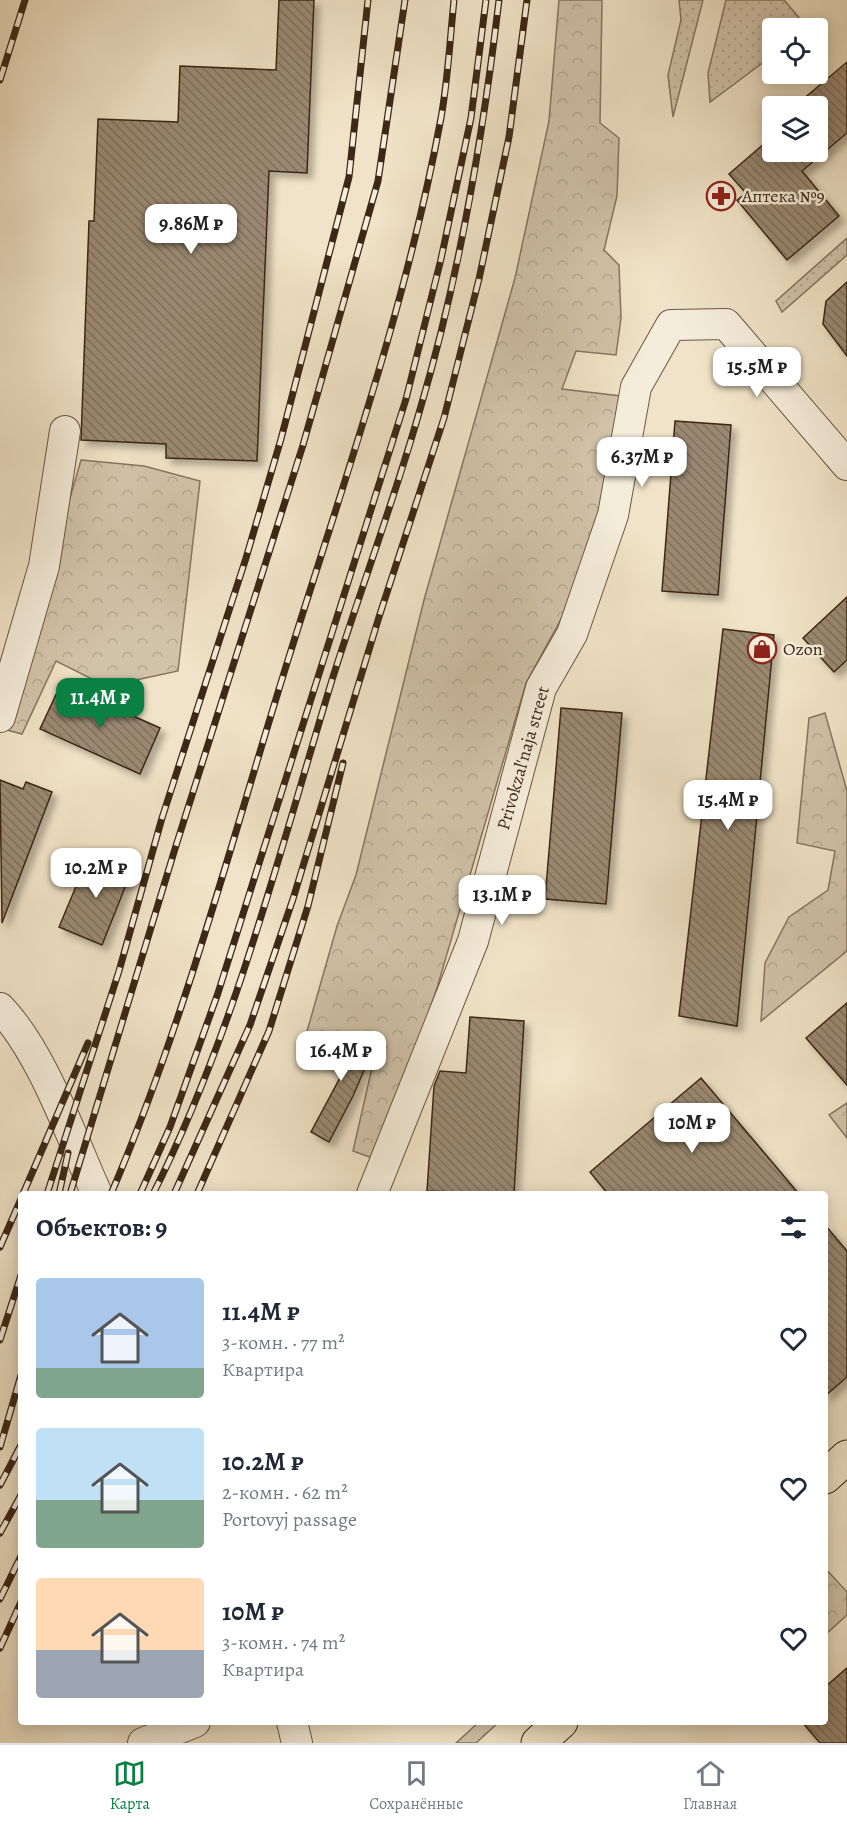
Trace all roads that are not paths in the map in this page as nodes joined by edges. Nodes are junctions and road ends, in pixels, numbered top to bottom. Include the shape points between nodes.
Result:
1 (65, 431) dead end
2 (847, 465) edge
3 (0, 717) edge
4 (0, 1008) edge
5 (96, 1191) edge
6 (373, 1191) edge
7 (847, 1456) edge
8 (828, 1474) edge
9 (187, 1725) edge
10 (293, 1725) edge
11 (558, 1725) edge
12 (142, 1743) edge
13 (297, 1743) edge
14 (538, 1743) edge

1 - 3 street via 44,566
2 - 6 street, Privokzal'naja street via 726,324 671,325 636,387 613,515 572,634 541,688 473,941
4 - 5 street via 14,1023 41,1071
7 - 8 main road
9 - 12 street
10 - 13 street
11 - 14 main road

